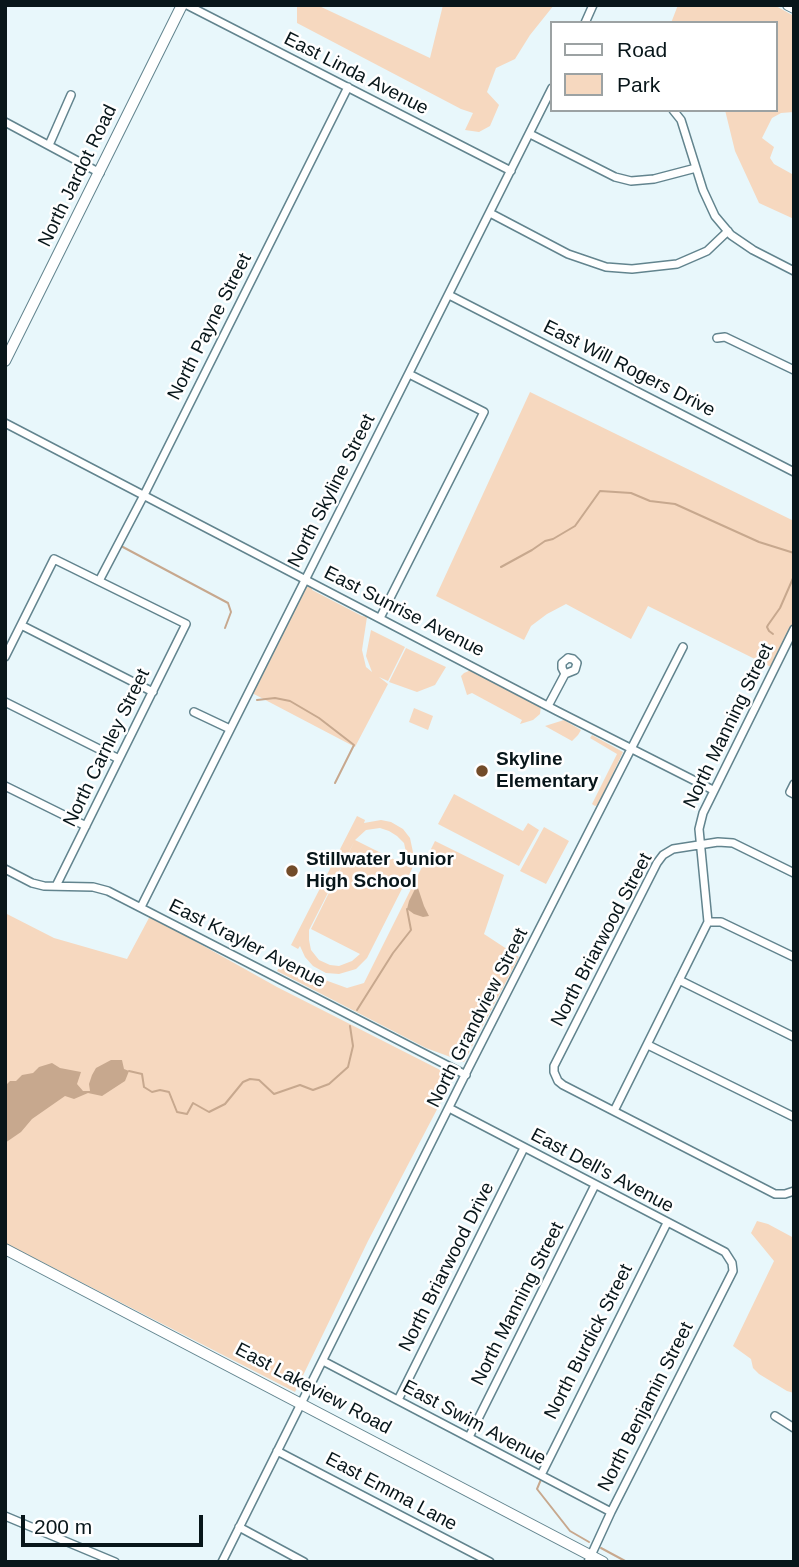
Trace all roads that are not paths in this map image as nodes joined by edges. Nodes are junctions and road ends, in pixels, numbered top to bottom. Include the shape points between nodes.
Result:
1 (185, 5) edge
2 (593, 5) edge
3 (788, 5) edge
4 (794, 8) edge
5 (586, 21) edge
6 (348, 87) junction
7 (550, 92) edge
8 (71, 95) dead end
9 (675, 112) edge
10 (5, 122) edge
11 (530, 134) junction
12 (49, 145) junction
13 (696, 168) junction
14 (511, 171) junction
15 (100, 173) junction
16 (490, 213) junction
17 (728, 231) junction
18 (794, 271) edge
19 (449, 295) junction
20 (717, 338) dead end
21 (5, 362) edge
22 (794, 370) edge
23 (409, 374) junction
24 (5, 423) edge
25 (794, 472) edge
26 (144, 495) junction
27 (305, 579) junction
28 (99, 581) junction
29 (380, 618) junction
30 (21, 625) junction
31 (793, 632) edge
32 (683, 647) dead end
33 (5, 657) edge
34 (565, 674) dead end
35 (153, 692) junction
36 (5, 702) edge
37 (548, 706) junction
38 (194, 712) dead end
39 (230, 730) junction
40 (632, 749) junction
41 (119, 759) junction
42 (794, 784) edge
43 (5, 786) edge
44 (713, 790) junction
45 (792, 793) edge
46 (86, 826) junction
47 (701, 845) junction
48 (5, 869) edge
49 (794, 873) edge
50 (56, 886) junction
51 (141, 907) junction
52 (708, 922) junction
53 (794, 957) edge
54 (679, 980) junction
55 (794, 1037) edge
56 (648, 1045) junction
57 (466, 1075) junction
58 (449, 1108) junction
59 (614, 1111) junction
60 (794, 1117) edge
61 (524, 1148) junction
62 (595, 1185) junction
63 (794, 1191) edge
64 (667, 1223) junction
65 (5, 1250) edge
66 (733, 1266) joint
67 (323, 1361) junction
68 (398, 1400) junction
69 (301, 1403) junction
70 (775, 1416) dead end
71 (794, 1428) edge
72 (469, 1437) junction
73 (277, 1451) junction
74 (541, 1475) junction
75 (611, 1512) junction
76 (5, 1516) edge
77 (239, 1527) junction
78 (590, 1559) edge
79 (115, 1562) edge
80 (222, 1562) edge
81 (304, 1562) edge
82 (489, 1562) edge
83 (603, 1562) edge

1 - 6 street, East Linda Avenue
1 - 15 street, North Jardot Road
2 - 5 street
3 - 4 street
6 - 14 street, East Linda Avenue
6 - 26 street, North Payne Street
7 - 11 street, North Skyline Street
8 - 12 street
9 - 13 street
10 - 12 street
11 - 13 street via 631,181
11 - 14 street, North Skyline Street
12 - 15 street
13 - 17 street via 715,216
14 - 16 street, North Skyline Street
15 - 21 street, North Jardot Road
16 - 17 street via 568,254 607,267 632,269 677,264 707,250
16 - 19 street, North Skyline Street
17 - 18 street
19 - 23 street, North Skyline Street
19 - 25 street, East Will Rogers Drive
20 - 22 street via 725,337
23 - 27 street, North Skyline Street
23 - 29 street via 484,412
24 - 26 street, East Sunrise Avenue
26 - 27 street, East Sunrise Avenue
26 - 28 street, North Payne Street
27 - 29 street, East Sunrise Avenue
27 - 39 street, North Skyline Street
28 - 30 street via 54,559
28 - 35 street, North Carnley Street via 186,624
29 - 37 street, East Sunrise Avenue
30 - 33 street
30 - 35 street
31 - 44 street, North Manning Street
32 - 40 street, North Grandview Street
34 - 37 street
35 - 41 street, North Carnley Street
36 - 41 street
37 - 40 street, East Sunrise Avenue
38 - 39 street
39 - 51 street, North Skyline Street
40 - 44 street, East Sunrise Avenue
40 - 57 street, North Grandview Street
41 - 46 street, North Carnley Street
42 - 45 street
43 - 46 street
44 - 47 street, North Manning Street via 699,829
46 - 50 street, North Carnley Street
47 - 49 street, North Briarwood Street via 733,843
47 - 52 street, North Manning Street
47 - 59 street, North Briarwood Street via 673,849 656,863 554,1066 563,1085
48 - 50 street, East Krayler Avenue via 32,883
50 - 51 street, East Krayler Avenue via 93,887
51 - 57 street, East Krayler Avenue
52 - 53 street via 721,922
52 - 54 street
54 - 55 street
54 - 56 street
56 - 59 street
56 - 60 street
57 - 58 street, North Grandview Street
58 - 61 street, East Dell's Avenue
58 - 67 street, North Grandview Street
59 - 63 street via 775,1194
61 - 62 street, East Dell's Avenue
61 - 68 street, North Briarwood Drive
62 - 64 street, East Dell's Avenue
62 - 72 street, North Manning Street
64 - 66 street, East Dell's Avenue via 725,1252
64 - 74 street, North Burdick Street
65 - 69 street, East Lakeview Road
66 - 75 street, North Benjamin Street
67 - 68 street, East Swim Avenue
67 - 69 street, North Grandview Street
68 - 72 street, East Swim Avenue
69 - 73 street, North Grandview Street
69 - 78 street, East Lakeview Road
70 - 71 street
72 - 74 street, East Swim Avenue
73 - 77 street, North Grandview Street
73 - 82 street, East Emma Lane
74 - 75 street, East Swim Avenue
75 - 78 street, North Benjamin Street
76 - 79 street
77 - 80 street, North Grandview Street
77 - 81 street
78 - 83 street, East Lakeview Road

